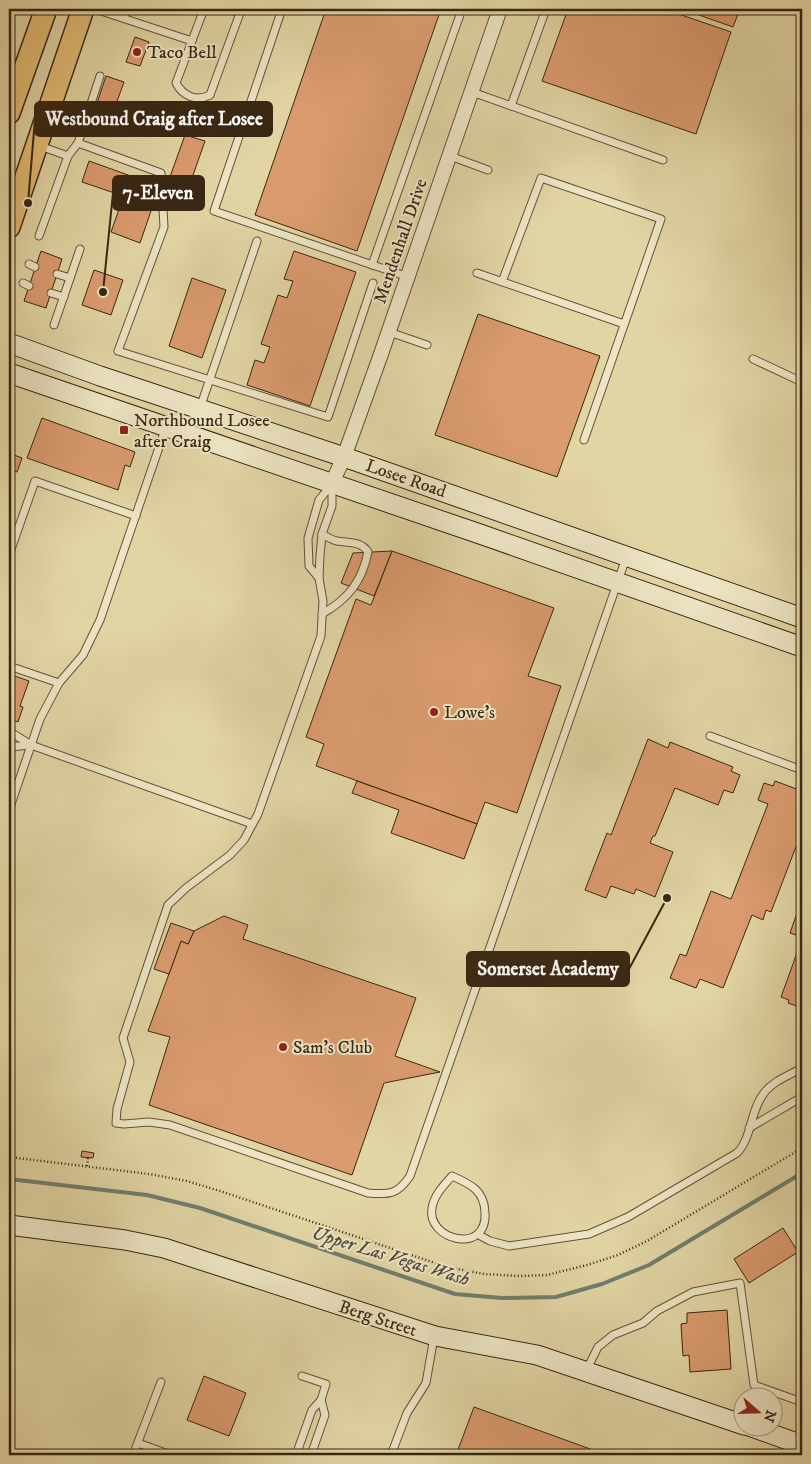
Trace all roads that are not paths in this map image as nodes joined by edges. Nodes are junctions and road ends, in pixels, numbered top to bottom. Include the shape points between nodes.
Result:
1 (46, 9) edge
2 (83, 9) edge
3 (96, 9) edge
4 (126, 9) edge
5 (204, 9) edge
6 (229, 9) edge
7 (282, 9) edge
8 (462, 9) edge
9 (500, 9) edge
10 (546, 9) edge
11 (123, 18) junction
12 (192, 41) junction
13 (100, 76) dead end
14 (472, 92) junction
15 (510, 106) junction
16 (9, 113) edge
17 (78, 143) junction
18 (37, 146) junction
19 (68, 156) junction
20 (450, 156) junction
21 (663, 160) dead end
22 (488, 170) dead end
23 (9, 228) edge
24 (39, 236) dead end
25 (257, 241) dead end
26 (80, 249) dead end
27 (372, 265) junction
28 (477, 273) dead end
29 (57, 274) dead end
30 (408, 277) junction
31 (70, 278) junction
32 (502, 282) junction
33 (373, 283) dead end
34 (51, 293) dead end
35 (64, 297) junction
36 (624, 324) junction
37 (54, 325) dead end
38 (389, 332) junction
39 (9, 343) edge
40 (427, 345) dead end
41 (753, 359) dead end
42 (9, 373) edge
43 (211, 380) junction
44 (802, 382) edge
45 (200, 408) junction
46 (166, 427) junction
47 (584, 440) dead end
48 (344, 457) junction
49 (332, 484) junction
50 (136, 516) junction
51 (322, 534) junction
52 (9, 555) edge
53 (627, 555) junction
54 (319, 578) junction
55 (618, 582) junction
56 (322, 614) junction
57 (802, 618) edge
58 (802, 647) edge
59 (9, 666) edge
60 (59, 683) junction
61 (9, 731) edge
62 (710, 736) dead end
63 (31, 745) junction
64 (9, 747) edge
65 (802, 770) edge
66 (9, 810) edge
67 (252, 824) junction
68 (802, 1068) edge
69 (802, 1097) edge
70 (749, 1128) junction
71 (9, 1226) edge
72 (479, 1235) junction
73 (434, 1336) junction
74 (586, 1371) junction
75 (302, 1376) dead end
76 (161, 1382) dead end
77 (321, 1400) junction
78 (799, 1401) dead end
79 (734, 1422) edge
80 (777, 1436) edge
81 (138, 1443) junction
82 (802, 1445) edge
83 (133, 1455) edge
84 (171, 1455) edge
85 (296, 1455) edge
86 (311, 1455) edge
87 (391, 1455) edge

1 - 16 main road
2 - 18 main road
3 - 11 lane
4 - 11 lane
5 - 12 lane
6 - 12 lane via 240,12 210,95 206,97 192,98 176,83
7 - 27 lane via 214,211
8 - 27 lane
9 - 14 street, Mendenhall Drive
10 - 15 lane
11 - 12 lane
13 - 17 lane
14 - 15 lane
14 - 20 street, Mendenhall Drive
15 - 21 lane
17 - 19 lane
17 - 43 lane via 162,173 164,227 118,351
18 - 19 lane
18 - 23 main road
19 - 24 lane
20 - 22 lane
20 - 30 street, Mendenhall Drive
25 - 43 lane
26 - 31 lane
27 - 30 lane
28 - 32 lane
29 - 31 lane
30 - 38 street, Mendenhall Drive
31 - 35 lane
32 - 36 lane
32 - 36 lane via 541,178 661,219
33 - 43 lane via 328,417
34 - 35 lane
35 - 37 lane
36 - 47 lane
38 - 40 lane
38 - 48 street, Mendenhall Drive
39 - 45 main road, Losee Road
41 - 44 lane
42 - 46 main road, Losee Road
43 - 45 lane
45 - 48 main road, Losee Road
46 - 49 main road, Losee Road
46 - 50 lane
48 - 49 street, Mendenhall Drive
48 - 53 main road, Losee Road
49 - 51 lane via 332,506
49 - 54 lane via 319,500 308,538 309,566
49 - 55 main road, Losee Road
50 - 52 lane via 35,481
50 - 60 lane via 94,635 83,655
51 - 54 lane
51 - 56 lane via 332,540 357,543 368,552 351,592
53 - 55 lane
53 - 57 main road, Losee Road
54 - 56 lane
55 - 58 main road, Losee Road
55 - 67 lane via 410,1176 392,1193 368,1194 170,1125 116,1123 130,1062 123,1038 168,905 230,855 244,840
56 - 67 lane via 321,636
59 - 60 lane
60 - 63 lane
61 - 63 lane
62 - 65 lane
63 - 64 lane
63 - 66 lane
63 - 67 lane
68 - 70 lane via 764,1093
69 - 70 lane
70 - 72 lane via 742,1149 737,1153 628,1217 589,1234 509,1246
71 - 73 main road, Berg Street via 164,1248
72 - 72 lane via 468,1239 456,1238 438,1229 433,1222 435,1198 452,1176 480,1192 485,1202 485,1225
73 - 74 main road, Berg Street via 523,1352
73 - 87 lane via 426,1383 407,1413
74 - 78 lane via 598,1347 613,1335 643,1324 657,1311 693,1292 740,1283 754,1385
74 - 79 main road, Berg Street
75 - 77 lane via 326,1384
76 - 81 lane
77 - 85 lane via 312,1410
77 - 86 lane via 325,1415
80 - 82 main road
81 - 83 lane
81 - 84 lane

